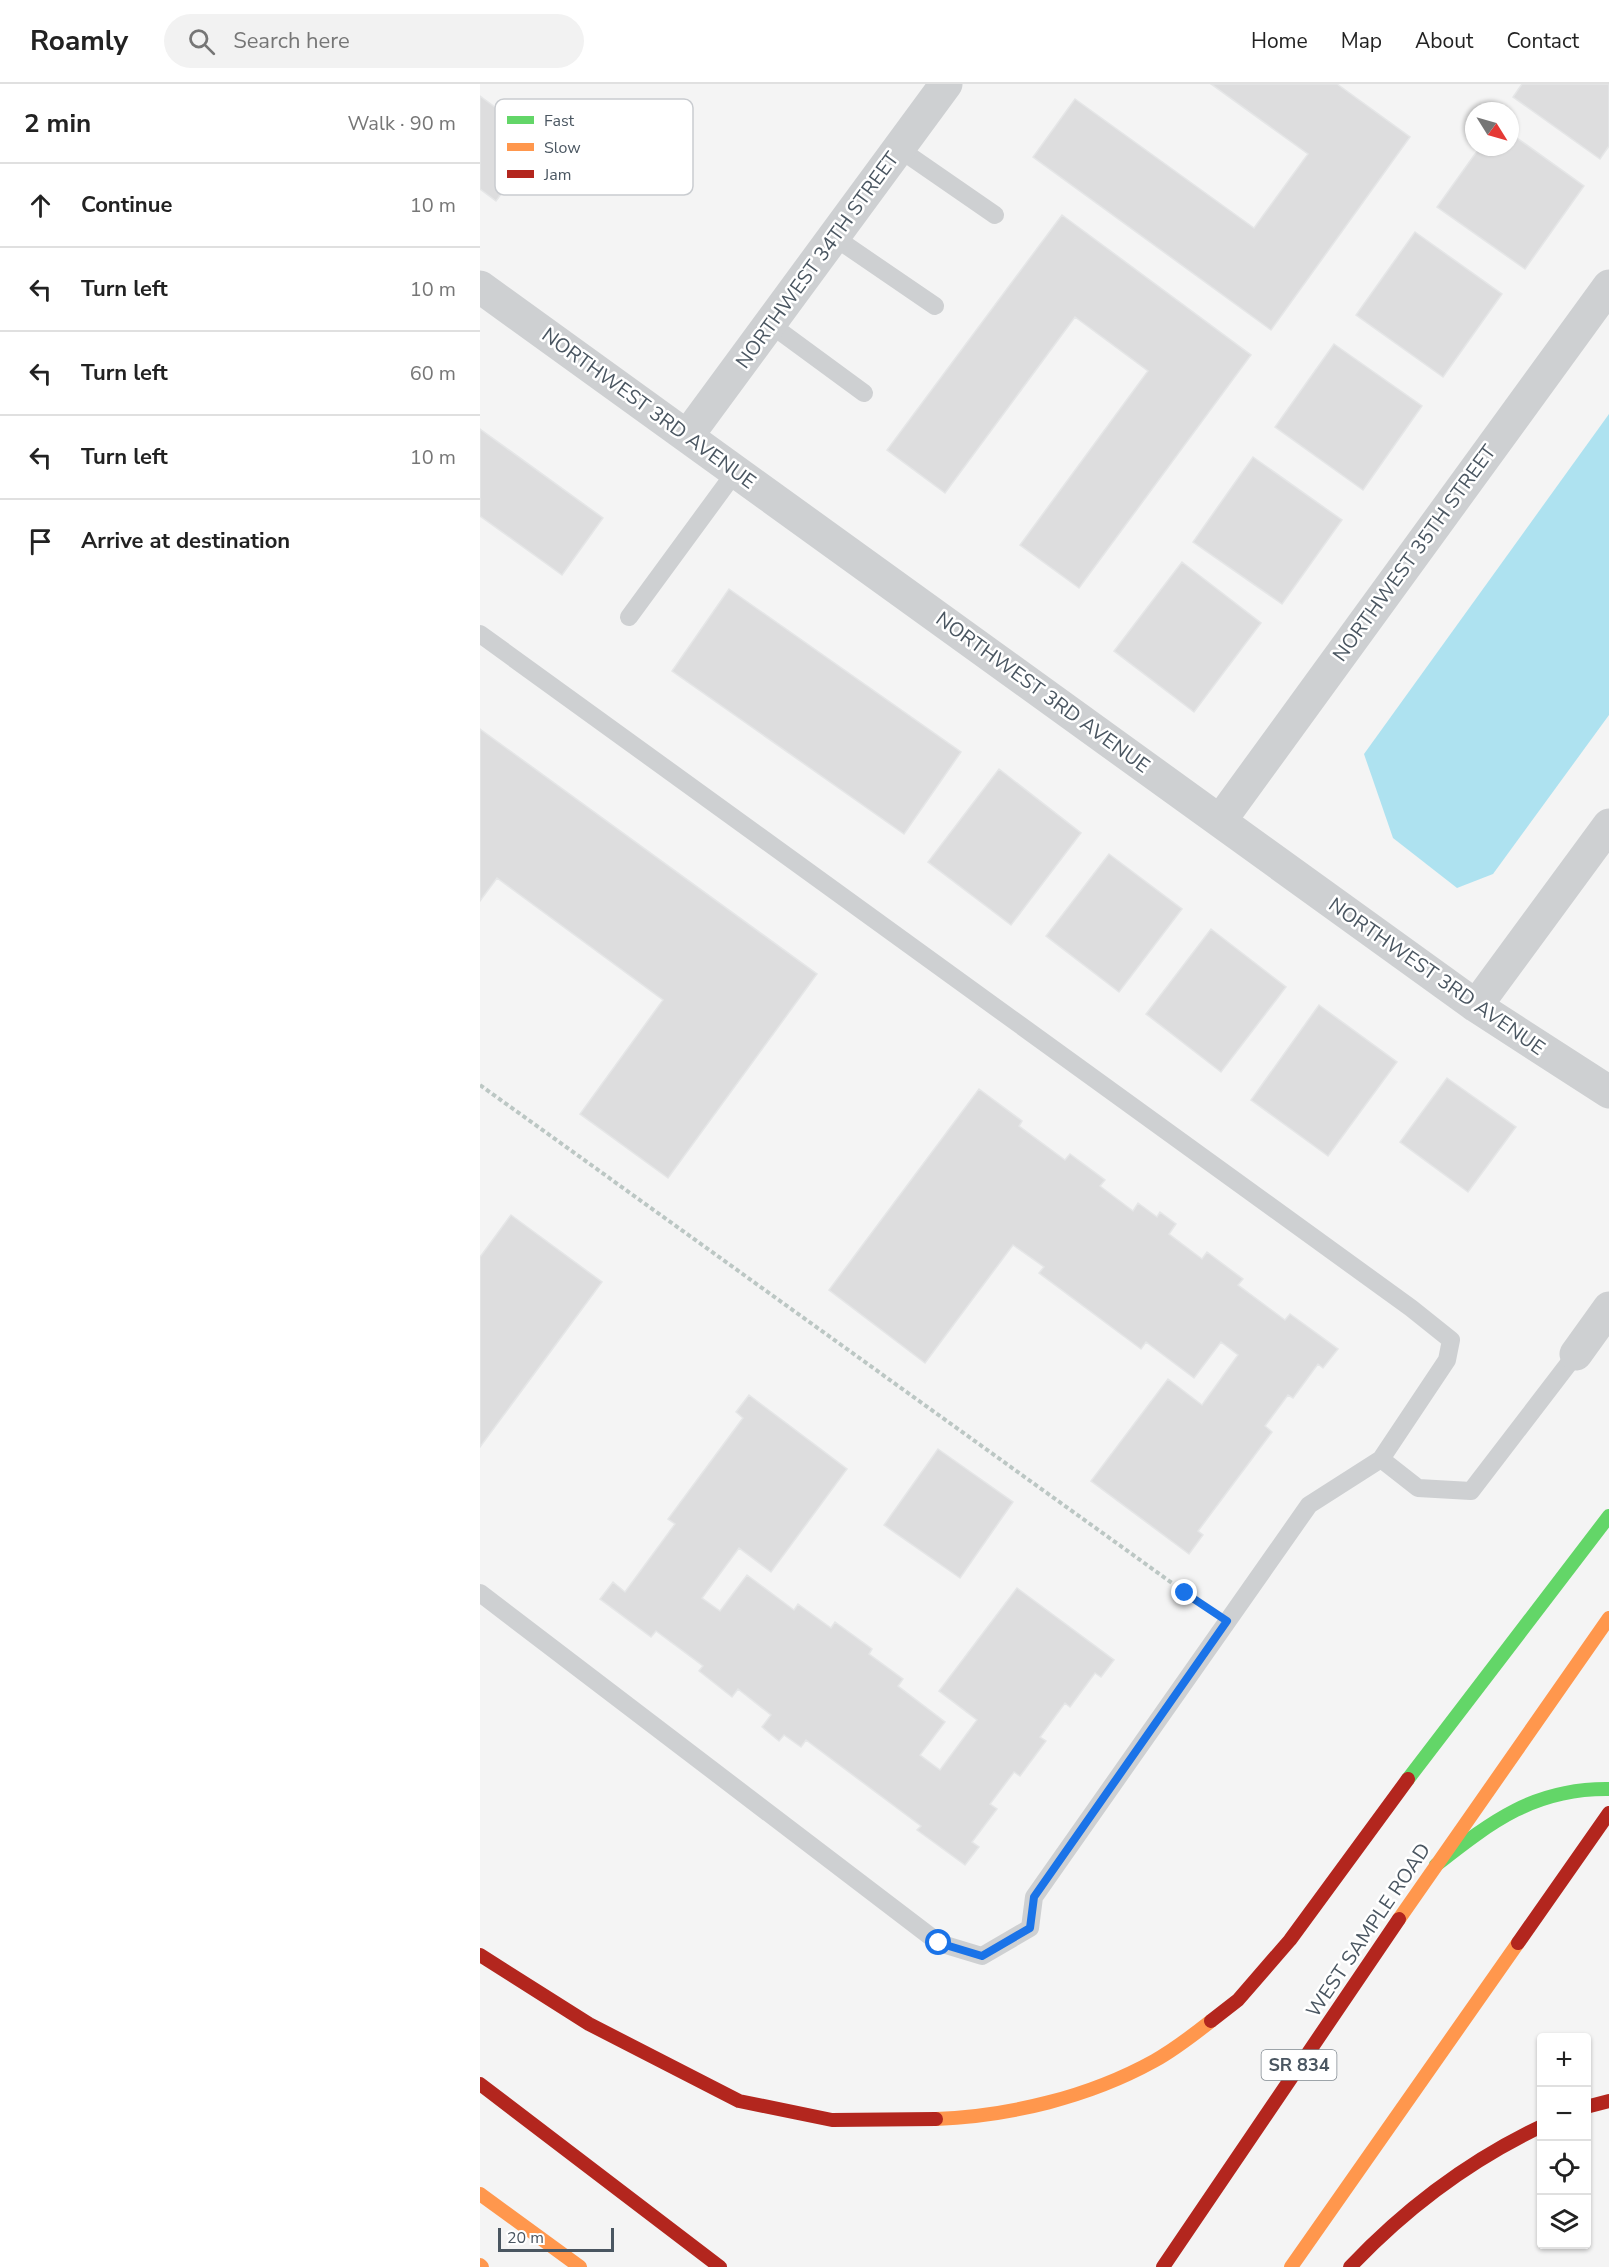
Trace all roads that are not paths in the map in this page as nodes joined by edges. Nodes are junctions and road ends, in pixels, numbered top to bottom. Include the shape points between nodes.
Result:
1 (946, 84) edge
2 (898, 148) junction
3 (995, 215) dead end
4 (834, 237) junction
5 (1609, 286) edge
6 (480, 287) edge
7 (935, 306) dead end
8 (770, 324) junction
9 (864, 393) dead end
10 (688, 435) junction
11 (736, 471) junction
12 (628, 617) dead end
13 (480, 634) edge
14 (1220, 821) junction
15 (1609, 825) edge
16 (1476, 1006) junction
17 (1609, 1092) edge
18 (1609, 1308) edge
19 (1576, 1354) joint
20 (1381, 1459) junction
21 (1609, 1515) edge
22 (480, 1593) edge
23 (1609, 1618) edge
24 (1609, 1789) edge
25 (1609, 1814) edge
26 (1436, 1864) junction
27 (480, 1954) edge
28 (480, 2084) edge
29 (1609, 2101) edge
30 (1591, 2106) edge
31 (1537, 2128) edge
32 (480, 2194) edge
33 (580, 2267) edge
34 (720, 2267) edge
35 (1163, 2267) edge
36 (1291, 2267) edge
37 (1350, 2267) edge

1 - 2 street, NORTHWEST 34TH STREET
2 - 3 lane
2 - 4 street, NORTHWEST 34TH STREET
4 - 7 lane
4 - 8 street, NORTHWEST 34TH STREET
5 - 14 street, NORTHWEST 35TH STREET
6 - 10 street, NORTHWEST 3RD AVENUE
8 - 9 lane
8 - 10 street, NORTHWEST 34TH STREET
10 - 11 street, NORTHWEST 3RD AVENUE
11 - 12 lane
11 - 14 street, NORTHWEST 3RD AVENUE
13 - 20 lane via 1451,1340 1447,1360
14 - 16 street, NORTHWEST 3RD AVENUE
15 - 16 street
16 - 17 street, NORTHWEST 3RD AVENUE
18 - 19 street
19 - 20 lane via 1471,1491 1418,1488
20 - 22 lane via 1309,1505 1034,1897 1030,1928 982,1956 939,1943
21 - 27 main road via 1290,1940 1238,2000 1153,2062 1089,2090 1004,2112 909,2120 832,2120 739,2101 589,2024
23 - 26 main road, WEST SAMPLE ROAD / SR 834
24 - 26 main road via 1580,1788 1536,1800 1485,1827
25 - 36 main road
26 - 35 main road, WEST SAMPLE ROAD / SR 834
28 - 34 main road
29 - 30 main road
31 - 37 main road via 1466,2166 1431,2191
32 - 33 main road

